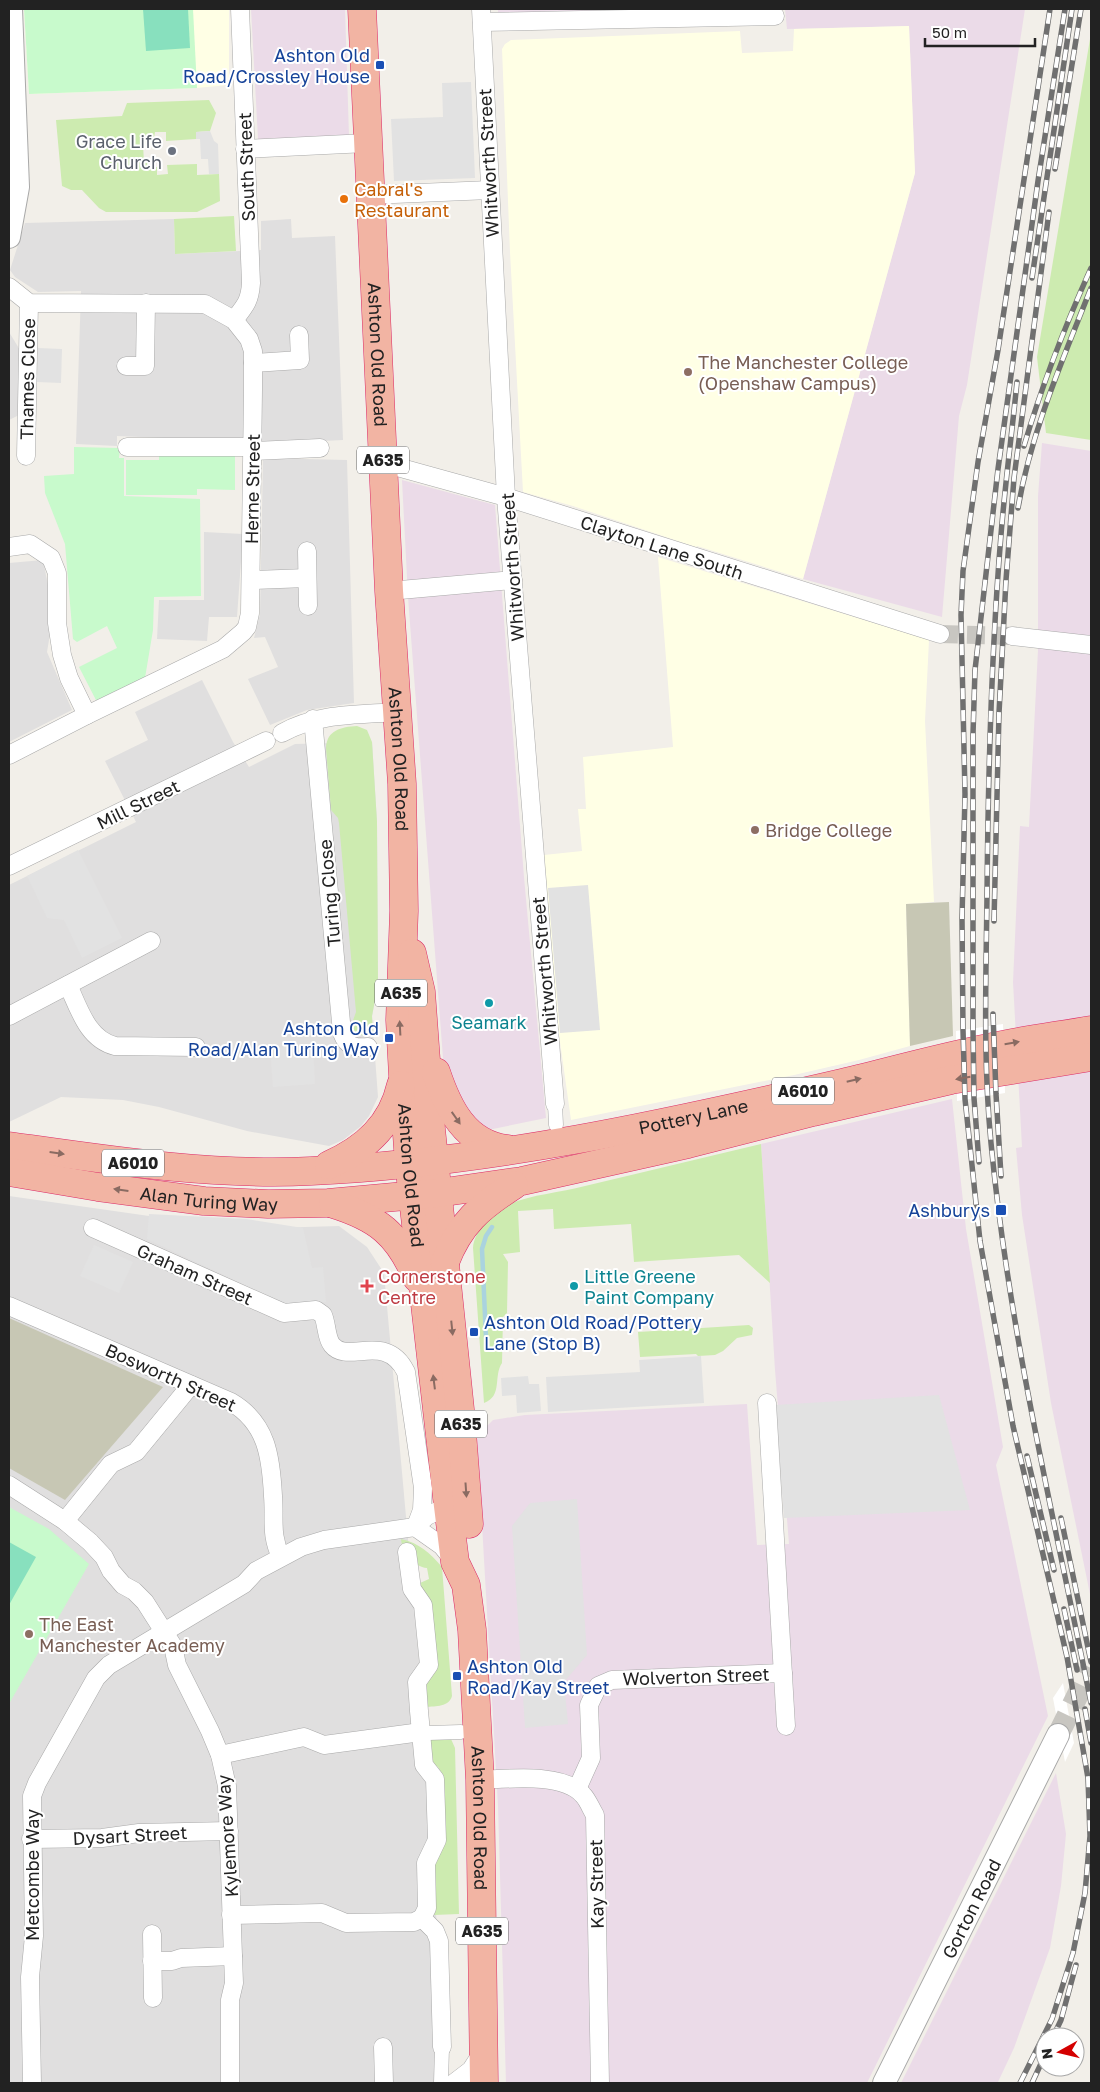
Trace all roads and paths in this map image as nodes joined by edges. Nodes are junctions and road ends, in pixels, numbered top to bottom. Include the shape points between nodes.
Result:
1 (11, 9) edge
2 (240, 9) edge
3 (362, 9) edge
4 (481, 16) edge
5 (775, 16) dead end
6 (367, 143) junction
7 (245, 149) junction
8 (490, 190) junction
9 (370, 195) junction
10 (9, 237) edge
11 (9, 287) edge
12 (29, 303) junction
13 (146, 303) junction
14 (234, 320) junction
15 (299, 335) dead end
16 (253, 363) junction
17 (126, 366) dead end
18 (127, 448) dead end
19 (320, 448) dead end
20 (252, 449) junction
21 (26, 456) dead end
22 (383, 463) junction
23 (506, 497) junction
24 (9, 547) edge
25 (307, 551) dead end
26 (307, 578) junction
27 (251, 580) junction
28 (512, 580) junction
29 (389, 591) junction
30 (308, 606) dead end
31 (940, 634) tunnel mouth
32 (1012, 636) tunnel mouth
33 (1091, 645) edge
34 (397, 712) junction
35 (87, 715) junction
36 (313, 719) junction
37 (282, 733) dead end
38 (266, 741) dead end
39 (9, 755) edge
40 (11, 860) edge
41 (404, 911) junction
42 (151, 941) dead end
43 (68, 985) junction
44 (9, 1016) edge
45 (1091, 1030) edge
46 (425, 1040) junction
47 (196, 1047) dead end
48 (368, 1047) dead end
49 (1088, 1059) edge
50 (403, 1076) junction
51 (555, 1104) joint
52 (813, 1112) junction
53 (556, 1125) dead end
54 (9, 1146) edge
55 (514, 1150) junction
56 (187, 1168) junction
57 (311, 1171) junction
58 (9, 1172) edge
59 (424, 1178) junction
60 (522, 1181) junction
61 (328, 1203) junction
62 (93, 1228) dead end
63 (446, 1262) junction
64 (424, 1298) junction
65 (9, 1306) edge
66 (191, 1385) junction
67 (767, 1403) dead end
68 (9, 1485) edge
69 (448, 1506) junction
70 (65, 1521) junction
71 (416, 1527) junction
72 (407, 1552) dead end
73 (281, 1557) junction
74 (461, 1573) junction
75 (166, 1632) junction
76 (783, 1672) junction
77 (786, 1726) dead end
78 (421, 1732) junction
79 (460, 1732) dead end
80 (1058, 1735) tunnel mouth
81 (220, 1755) junction
82 (480, 1780) junction
83 (577, 1789) junction
84 (229, 1831) junction
85 (31, 1839) junction
86 (231, 1915) junction
87 (422, 1918) junction
88 (152, 1934) dead end
89 (233, 1956) junction
90 (152, 1961) junction
91 (153, 1998) dead end
92 (383, 2047) dead end
93 (442, 2047) joint
94 (483, 2051) junction
95 (32, 2083) edge
96 (230, 2083) edge
97 (384, 2083) edge
98 (441, 2083) edge
99 (454, 2083) edge
100 (484, 2083) edge
101 (600, 2083) edge
102 (884, 2083) edge

1 - 10 street via 18,186
2 - 7 street, South Street
3 - 6 highway, Ashton Old Road / A635
4 - 5 street
4 - 8 street, Whitworth Street
6 - 7 street
6 - 9 highway, Ashton Old Road / A635
7 - 14 street, South Street via 250,296
8 - 9 street
8 - 23 street, Whitworth Street
9 - 22 highway, Ashton Old Road / A635
11 - 12 street
12 - 13 street, Herne Street
12 - 21 street, Thames Close
13 - 14 street, Herne Street via 205,304
13 - 17 street via 145,366
14 - 16 street, Herne Street via 249,339
15 - 16 street via 300,360
16 - 20 street, Herne Street
18 - 20 street
19 - 20 street
20 - 27 street, Herne Street
22 - 23 street, Clayton Lane South
22 - 29 highway, Ashton Old Road / A635
23 - 28 street, Whitworth Street
23 - 31 street, Clayton Lane South
24 - 35 street via 30,544 51,558 57,572 57,623 64,666
25 - 26 street
26 - 27 street
26 - 30 street
27 - 35 street, Herne Street via 247,626 236,640
28 - 29 street
28 - 51 street, Whitworth Street
29 - 34 highway, Ashton Old Road / A635
32 - 33 street
34 - 36 street
34 - 41 highway, Ashton Old Road / A635
35 - 39 street, Herne Street
36 - 37 street
36 - 48 street, Turing Close via 342,1033 351,1046
38 - 40 street, Mill Street
41 - 46 highway, Ashton Old Road / A635 via 421,992
50 -> 41 highway, Ashton Old Road / A635 via 400,1020
42 - 43 street
43 - 44 street
43 - 47 street via 92,1033 106,1044
55 -> 45 highway, Pottery Lane / A6010 via 698,1114 990,1047
46 -> 55 highway via 448,1104 462,1126 490,1145
46 - 59 highway, Ashton Old Road / A635
49 -> 52 highway, Pottery Lane / A6010 via 951,1080
50 - 57 highway via 394,1106 375,1136 348,1156
50 - 59 highway, Ashton Old Road / A635
51 - 53 street, Whitworth Street
52 - 59 highway via 689,1132 536,1164
52 - 60 highway, Pottery Lane / A6010
54 -> 56 highway, Alan Turing Way / A6010
55 - 59 highway, Pottery Lane / A6010
56 - 57 highway, Alan Turing Way / A6010
56 - 59 highway via 209,1180 280,1185 321,1186
57 - 59 highway, Alan Turing Way / A6010
61 -> 58 highway, Alan Turing Way / A6010 via 204,1201
59 - 60 highway, Pottery Lane / A6010
59 - 61 highway, Alan Turing Way / A6010
59 - 63 highway, Ashton Old Road / A635
59 - 64 highway, Ashton Old Road / A635
60 - 63 highway via 493,1199 463,1226
61 - 64 highway via 350,1210 386,1229 409,1260
62 - 71 street, Graham Street via 275,1310 284,1313 316,1310 324,1316 329,1338 337,1349 344,1352 387,1352 402,1365 406,1372 423,1488 422,1510
63 -> 74 highway, Ashton Old Road / A635 via 473,1562
69 -> 64 highway, Ashton Old Road / A635
65 - 66 street, Bosworth Street
66 - 70 street via 136,1452 111,1464
66 - 73 street, Bosworth Street via 244,1410 262,1433 274,1498 273,1533
67 - 76 street, Wolverton Street
68 - 70 street, Kylemore Way
69 - 71 street via 427,1516
69 - 74 highway, Ashton Old Road / A635
70 - 75 street, Kylemore Way via 104,1557 123,1585 145,1602
71 - 73 street, Metcombe Way via 324,1540
71 - 74 street via 442,1546
72 - 78 street via 412,1589 423,1605 429,1665 417,1682
73 - 75 street, Metcombe Way
74 - 82 highway, Ashton Old Road / A635 via 472,1630
75 - 81 street, Kylemore Way
75 - 85 street, Metcombe Way via 109,1665 96,1678 37,1783 32,1796
76 - 77 street, Wolverton Street
76 - 83 street, Wolverton Street via 612,1680 598,1686 589,1705 591,1758
78 - 79 street
78 - 81 street via 324,1745 304,1737
78 - 87 street via 424,1765 435,1779 437,1840 426,1863 428,1908
80 - 102 street, Gorton Road
81 - 84 street, Kylemore Way via 227,1786
82 - 83 street via 553,1779
82 - 94 highway, Ashton Old Road / A635
83 - 101 street, Kay Street via 595,1815
84 - 85 street, Dysart Street
84 - 86 street, Kylemore Way
85 - 95 street, Metcombe Way via 34,1936 30,1976
86 - 87 street via 322,1913 346,1923 414,1922
86 - 89 street, Kylemore Way
87 - 93 street via 435,1931 439,1941
88 - 90 street
89 - 90 street
89 - 96 street, Kylemore Way
90 - 91 street
92 - 97 street
93 - 98 street
94 - 99 street via 471,2070
94 - 100 highway, Ashton Old Road / A635

